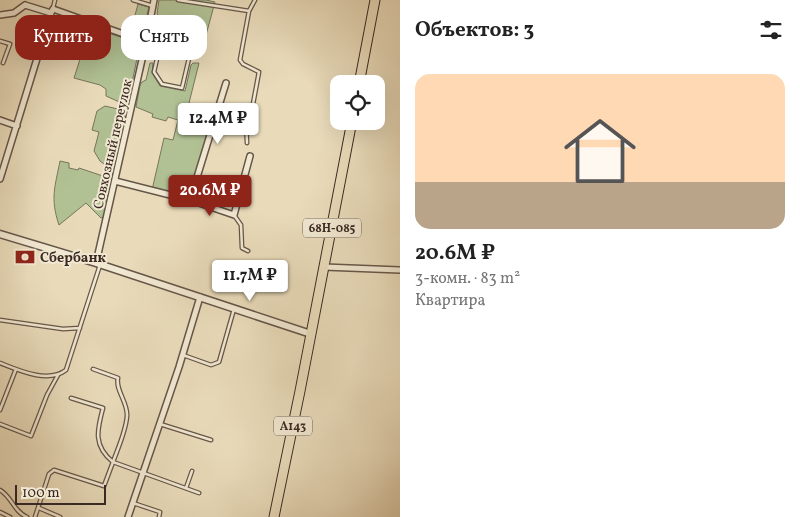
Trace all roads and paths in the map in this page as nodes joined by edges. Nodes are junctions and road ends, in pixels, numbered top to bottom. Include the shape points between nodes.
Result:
1 (55, 0) edge
2 (133, 0) edge
3 (178, 0) edge
4 (255, 0) edge
5 (376, 0) edge
6 (24, 2) edge
7 (153, 3) edge
8 (52, 11) junction
9 (249, 12) junction
10 (0, 15) edge
11 (163, 32) joint
12 (121, 34) edge
13 (0, 40) edge
14 (142, 60) edge
15 (3, 63) dead end
16 (361, 75) edge
17 (226, 83) dead end
18 (0, 120) edge
19 (17, 126) junction
20 (350, 130) edge
21 (247, 143) dead end
22 (250, 156) dead end
23 (0, 179) edge
24 (115, 181) junction
25 (190, 200) junction
26 (234, 215) junction
27 (0, 234) edge
28 (248, 251) dead end
29 (98, 263) junction
30 (324, 267) junction
31 (400, 270) edge
32 (200, 297) junction
33 (234, 308) junction
34 (0, 320) edge
35 (80, 328) junction
36 (311, 334) junction
37 (183, 355) junction
38 (0, 363) edge
39 (16, 369) junction
40 (93, 369) dead end
41 (58, 375) junction
42 (71, 398) dead end
43 (0, 410) edge
44 (0, 424) edge
45 (160, 424) junction
46 (211, 440) dead end
47 (113, 462) junction
48 (192, 471) dead end
49 (144, 474) junction
50 (186, 488) junction
51 (0, 490) edge
52 (199, 493) dead end
53 (133, 503) junction
54 (39, 508) junction
55 (0, 512) edge
56 (10, 517) edge
57 (27, 517) edge
58 (36, 517) edge
59 (60, 517) edge
60 (128, 517) edge
61 (159, 517) edge
62 (274, 517) edge

1 - 8 lane
2 - 7 lane
3 - 9 lane
4 - 9 lane
5 - 16 main road
6 - 8 street
6 - 10 street via 14,14
8 - 12 street
8 - 19 street
9 - 21 lane via 240,60 258,72 253,104 246,121
11 - 11 lane via 185,38 189,45 182,88 162,84 154,72
13 - 15 lane via 10,44
14 - 24 street, Совхозный переулок
17 - 25 street
18 - 19 street
19 - 23 street
20 - 30 main road, 68Н-085
22 - 26 street
24 - 25 street
24 - 29 street, Совхозный переулок
25 - 26 street
26 - 28 lane via 241,225 242,248
27 - 29 street
29 - 32 street
29 - 35 lane
30 - 31 street
30 - 36 main road, 68Н-085
32 - 33 street
32 - 37 street
33 - 36 street
33 - 37 lane via 219,362 211,365
34 - 35 lane via 63,329
35 - 41 lane via 66,370
36 - 62 main road, А143
37 - 45 street
38 - 39 lane
39 - 41 lane via 30,375
39 - 43 lane
40 - 47 lane via 118,378 116,383 124,400 127,415
41 - 44 lane via 30,436
42 - 47 lane via 104,408 97,428 99,442 104,455
45 - 46 lane
45 - 49 street
47 - 49 lane
47 - 54 lane via 104,486 51,470
48 - 50 lane
49 - 50 lane
49 - 53 street
50 - 52 lane
51 - 57 lane via 6,493 19,514
53 - 60 street
53 - 61 lane via 160,512
54 - 58 lane
54 - 59 lane
55 - 56 lane

